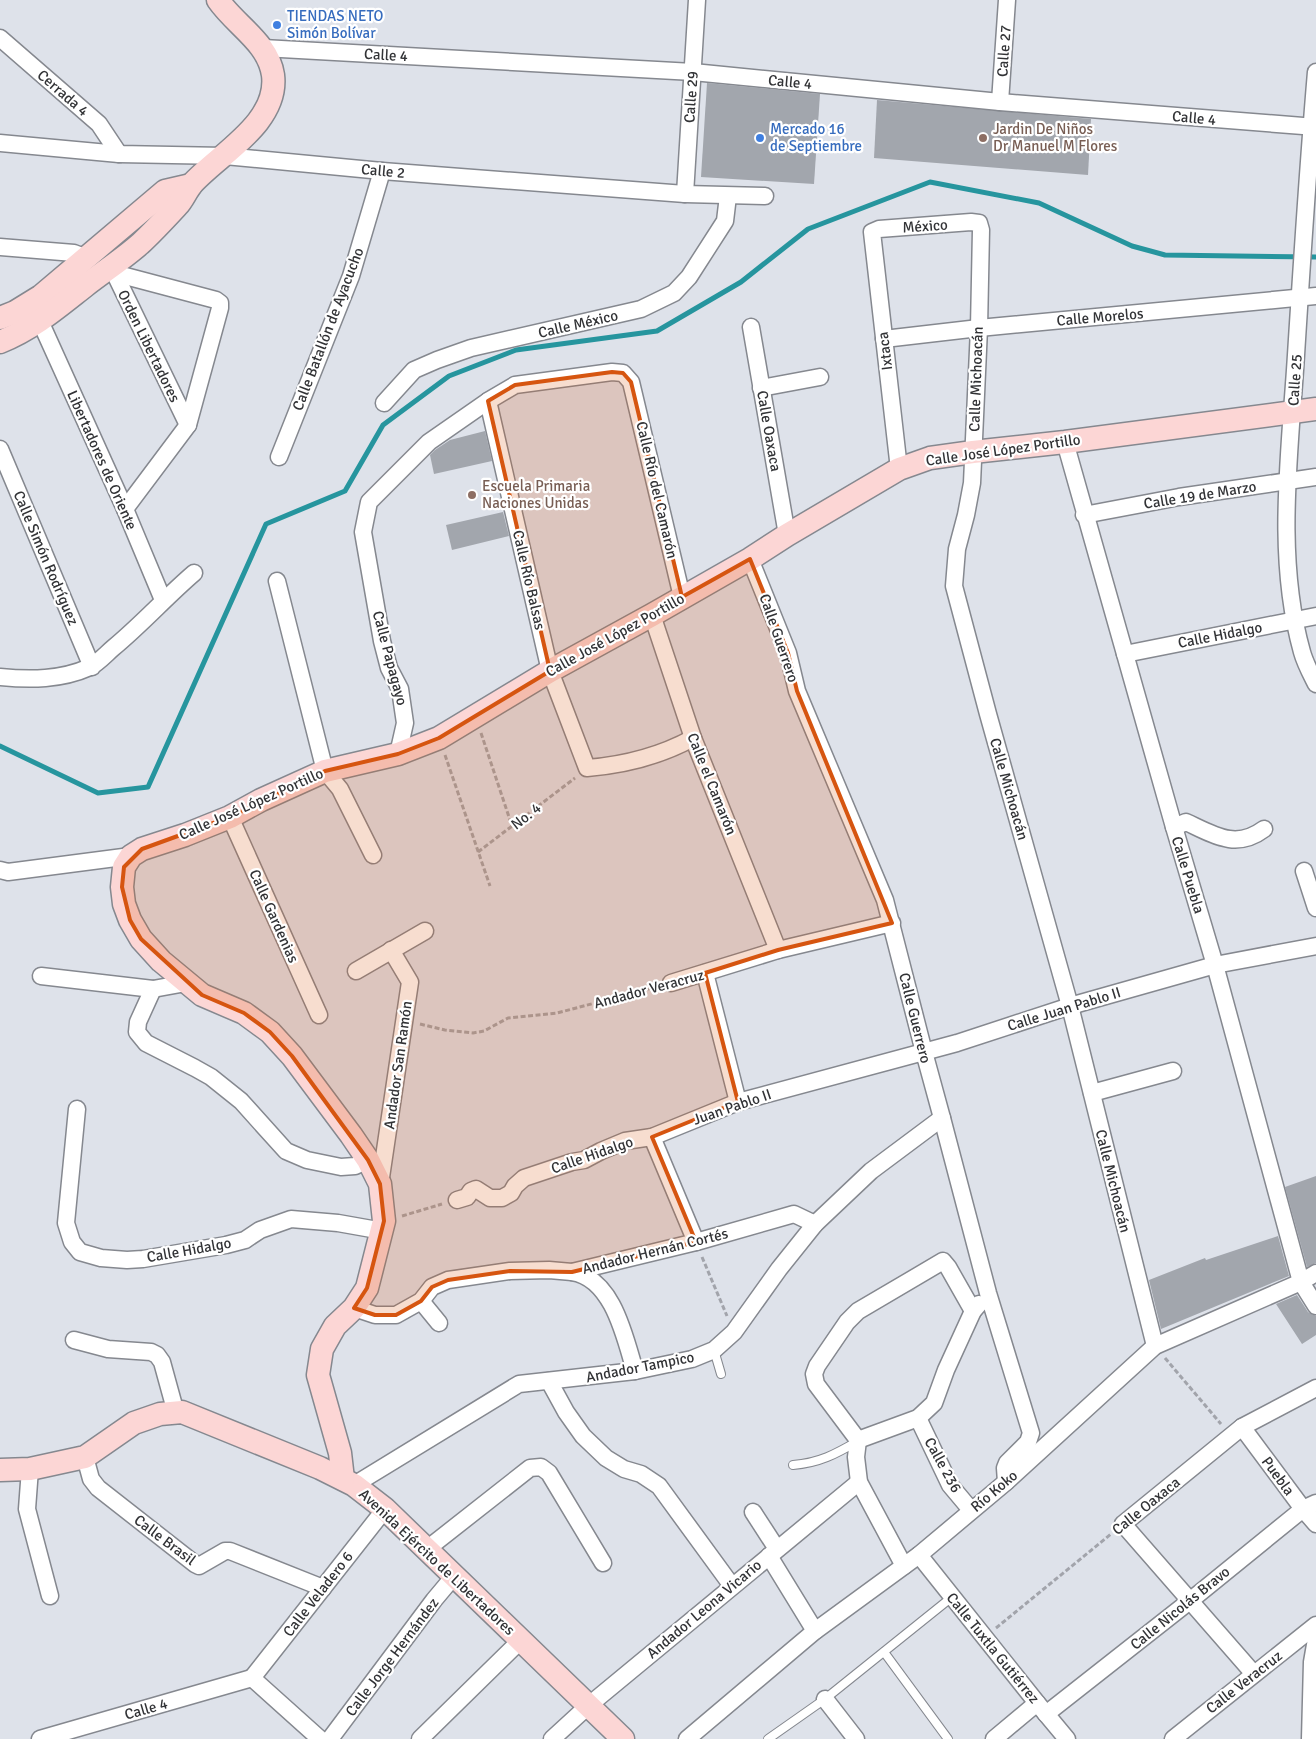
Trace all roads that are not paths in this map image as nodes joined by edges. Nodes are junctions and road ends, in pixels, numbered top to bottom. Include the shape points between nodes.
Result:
1 (218, 0) edge
2 (698, 0) edge
3 (1007, 0) edge
4 (0, 38) edge
5 (264, 48) junction
6 (693, 72) junction
7 (1316, 72) edge
8 (1000, 102) junction
9 (1314, 127) edge
10 (0, 143) edge
11 (119, 154) junction
12 (225, 156) junction
13 (382, 171) junction
14 (191, 185) junction
15 (685, 194) junction
16 (728, 196) junction
17 (766, 196) dead end
18 (978, 223) joint
19 (872, 232) joint
20 (0, 247) edge
21 (87, 258) junction
22 (112, 270) junction
23 (1308, 297) edge
24 (0, 318) edge
25 (40, 321) junction
26 (751, 328) dead end
27 (979, 328) junction
28 (884, 339) junction
29 (0, 342) edge
30 (820, 377) dead end
31 (761, 388) junction
32 (488, 401) junction
33 (384, 403) dead end
34 (1316, 409) edge
35 (1293, 412) junction
36 (188, 425) junction
37 (1065, 442) junction
38 (0, 450) edge
39 (973, 452) junction
40 (279, 456) dead end
41 (899, 469) junction
42 (1316, 477) edge
43 (1288, 481) junction
44 (125, 509) junction
45 (1084, 515) junction
46 (787, 534) junction
47 (750, 558) junction
48 (194, 573) dead end
49 (277, 581) dead end
50 (682, 597) junction
51 (163, 600) junction
52 (652, 615) junction
53 (1316, 616) edge
54 (1295, 620) junction
55 (1124, 654) junction
56 (92, 667) junction
57 (550, 671) junction
58 (0, 677) edge
59 (1316, 684) edge
60 (693, 738) junction
61 (398, 754) junction
62 (325, 771) junction
63 (230, 816) junction
64 (1174, 827) junction
65 (1264, 829) dead end
66 (131, 856) junction
67 (373, 856) dead end
68 (0, 870) edge
69 (1304, 871) dead end
70 (1316, 908) edge
71 (892, 923) junction
72 (425, 931) dead end
73 (1316, 946) edge
74 (391, 950) junction
75 (778, 950) junction
76 (1215, 965) junction
77 (356, 971) dead end
78 (705, 973) junction
79 (42, 976) dead end
80 (186, 983) junction
81 (672, 983) road end
82 (153, 988) junction
83 (1070, 1006) junction
84 (319, 1015) dead end
85 (924, 1052) junction
86 (1173, 1071) dead end
87 (814, 1082) joint
88 (1092, 1093) junction
89 (738, 1102) junction
90 (77, 1109) dead end
91 (942, 1118) junction
92 (652, 1136) junction
93 (368, 1160) junction
94 (380, 1184) junction
95 (457, 1200) road end
96 (815, 1224) junction
97 (383, 1226) junction
98 (696, 1242) junction
99 (572, 1272) junction
100 (1316, 1272) edge
101 (1301, 1282) junction
102 (988, 1293) junction
103 (421, 1300) junction
104 (1316, 1306) edge
105 (354, 1308) junction
106 (973, 1311) junction
107 (439, 1323) dead end
108 (74, 1340) dead end
109 (1155, 1346) junction
110 (714, 1350) junction
111 (634, 1371) junction
112 (722, 1374) dead end
113 (550, 1381) junction
114 (1316, 1388) edge
115 (176, 1413) junction
116 (918, 1418) junction
117 (1237, 1432) junction
118 (858, 1440) junction
119 (85, 1457) junction
120 (793, 1465) dead end
121 (30, 1469) junction
122 (0, 1470) edge
123 (349, 1482) junction
124 (859, 1482) junction
125 (1006, 1482) junction
126 (1309, 1506) edge
127 (385, 1509) junction
128 (971, 1510) junction
129 (753, 1512) dead end
130 (1316, 1524) edge
131 (427, 1549) junction
132 (773, 1552) junction
133 (919, 1555) junction
134 (603, 1563) dead end
135 (904, 1566) junction
136 (455, 1576) junction
137 (732, 1586) junction
138 (323, 1588) junction
139 (50, 1596) dead end
140 (952, 1597) junction
141 (1191, 1600) junction
142 (1316, 1625) edge
143 (815, 1631) junction
144 (1316, 1639) edge
145 (521, 1640) junction
146 (884, 1652) junction
147 (1254, 1674) junction
148 (252, 1678) junction
149 (824, 1699) junction
150 (588, 1706) junction
151 (1041, 1709) junction
152 (302, 1733) edge
153 (40, 1739) edge
154 (320, 1739) edge
155 (330, 1739) edge
156 (420, 1739) edge
157 (552, 1739) edge
158 (622, 1739) edge
159 (687, 1739) edge
160 (768, 1739) edge
161 (856, 1739) edge
162 (948, 1739) edge
163 (994, 1739) edge
164 (1068, 1739) edge
165 (1173, 1739) edge
166 (1310, 1739) edge

1 - 5 street
2 - 6 street, Calle 29
3 - 8 street, Calle 27
4 - 11 street, Cerrada 4 via 99,124
5 - 6 street, Calle 4
5 - 12 street via 273,75 272,96 258,122
6 - 8 street, Calle 4
6 - 15 street, Calle 29
7 - 9 street, Calle 25
8 - 9 street, Calle 4
9 - 23 street, Calle 25 via 1301,279
10 - 11 street, Calle 2
11 - 12 street, Calle 2
12 - 13 street, Calle 2
12 - 14 street
13 - 15 street, Calle 2
13 - 40 street, Calle Batallón de Ayacucho via 351,276
14 - 21 street via 166,191
14 - 22 street via 166,218
15 - 16 street, Calle 2
16 - 17 street, Calle 2
16 - 33 street, Calle México via 725,221 689,277 674,293 641,309 471,348 437,360 414,370
18 - 19 street, México
18 - 27 street, Calle Michoacán via 981,230
19 - 28 street, Ixtaca
20 - 21 street via 74,253
21 - 24 street via 41,296
22 - 25 street
22 - 36 street, Orden Libertadores
22 - 36 street via 220,303
23 - 27 street, Calle Morelos
23 - 35 street, Calle 25
25 - 29 street
25 - 44 street, Libertadores de Oriente
26 - 31 street, Calle Oaxaca
27 - 28 street, Calle Morelos
27 - 39 street, Calle Michoacán
28 - 41 street, Ixtaca
30 - 31 street
31 - 46 street, Calle Oaxaca
32 - 50 street, Calle Río del Camarón via 515,385 623,373 631,382
32 - 57 street, Calle Río Balsas
32 - 61 street, Calle Papagayo via 428,442 369,502 363,532 382,640 389,668 400,689 405,723
34 - 35 street, Calle José López Portillo
35 - 37 street, Calle José López Portillo
35 - 43 street, Calle 25
36 - 44 street
37 - 39 street, Calle José López Portillo
37 - 45 street, Calle Puebla
38 - 56 street, Calle Simón Rodríguez
39 - 41 street, Calle José López Portillo via 930,458
39 - 83 street, Calle Michoacán via 972,483 957,550 954,586
41 - 46 street, Calle José López Portillo
42 - 43 street, Calle 19 de Marzo
43 - 45 street, Calle 19 de Marzo
43 - 54 street, Calle 25 via 1287,576
44 - 51 street, Libertadores de Oriente
45 - 55 street, Calle Puebla
46 - 47 street, Calle José López Portillo
47 - 50 street, Calle José López Portillo
47 - 71 street, Calle Guerrero via 788,653 797,691
48 - 51 street
49 - 62 street
50 - 52 street, Calle José López Portillo
51 - 56 street via 131,634
52 - 57 street, Calle José López Portillo
52 - 60 street, Calle el Camarón
53 - 54 street, Calle Hidalgo
54 - 55 street, Calle Hidalgo
54 - 59 street, Calle 25 via 1303,654
55 - 64 street, Calle Puebla
56 - 58 street via 65,676 27,680
57 - 60 street via 587,768 634,761
57 - 61 street, Calle José López Portillo via 439,738
60 - 75 street, Calle el Camarón
61 - 62 street, Calle José López Portillo
62 - 63 street, Calle José López Portillo
62 - 67 street via 340,789
63 - 66 street, Calle José López Portillo
63 - 84 street, Calle Gardenias
64 - 65 street via 1186,822 1222,839 1238,840
64 - 76 street, Calle Puebla
66 - 68 street via 8,872
66 - 80 street via 124,867 122,887 130,920 141,939
69 - 70 street
71 - 75 street, Andador Veracruz
71 - 85 street, Calle Guerrero
72 - 74 street
73 - 76 street, Calle Juan Pablo II
74 - 77 street
74 - 94 street, Andador San Ramón via 410,982
75 - 78 street, Andador Veracruz
76 - 83 street, Calle Juan Pablo II
76 - 101 street, Calle Puebla
78 - 81 street, Andador Veracruz
78 - 89 street
79 - 82 street
80 - 82 street
80 - 93 street via 202,995 244,1013 270,1032 292,1056
82 - 93 street via 138,1022 137,1032 146,1043 211,1077 241,1101 286,1151 307,1160 341,1167 355,1166
83 - 85 street, Calle Juan Pablo II
83 - 88 street, Calle Michoacán
85 - 87 street, Calle Juan Pablo II
85 - 91 street, Calle Guerrero
86 - 88 street
87 - 89 street, Juan Pablo II
88 - 109 street, Calle Michoacán
89 - 92 street, Juan Pablo II
90 - 97 street, Calle Hidalgo via 66,1223 72,1242 80,1252 101,1258 143,1259 245,1240 260,1230 291,1219
91 - 96 street, Andador Tampico via 871,1171
91 - 102 street, Calle Guerrero
92 - 95 street, Calle Hidalgo via 625,1141 584,1160 524,1178 502,1198 490,1198 476,1189
92 - 98 street
93 - 94 street
94 - 97 street
96 - 98 street, Andador Hernán Cortés via 794,1214
96 - 110 street, Andador Tampico via 734,1332
97 - 105 street via 367,1288
98 - 99 street, Andador Hernán Cortés
99 - 103 street, Andador Hernán Cortés via 510,1272 448,1280 432,1287
99 - 111 street via 596,1281 610,1302
100 - 101 street, Río Koko
101 - 104 street, Calle Puebla
101 - 109 street, Río Koko
102 - 106 street
102 - 125 street, Calle Guerrero via 1031,1433 1028,1442 1007,1463
103 - 105 street, Andador Hernán Cortés via 396,1315 375,1316
103 - 107 street
105 - 123 street via 335,1326 322,1349 318,1375
106 - 116 street via 934,1403
106 - 118 street via 943,1261 858,1311 847,1322 814,1374 816,1384
108 - 115 street via 108,1349 157,1355 162,1362
109 - 125 street, Río Koko
110 - 111 street, Andador Tampico via 692,1359
110 - 112 lane
111 - 113 street, Andador Tampico
113 - 123 street, Andador Tampico via 519,1384
113 - 137 street via 583,1436 606,1458 659,1486
114 - 117 street, Calle Oaxaca
115 - 119 street, Avenida Ejército de Libertadores via 160,1414 134,1423
115 - 123 street, Avenida Ejército de Libertadores via 182,1412
116 - 118 street
116 - 128 street, Calle 236 via 950,1484
117 - 126 street, Puebla
117 - 141 street, Calle Oaxaca via 1123,1524
118 - 120 lane via 829,1458
118 - 124 street
119 - 121 street, Avenida Ejército de Libertadores
119 - 138 street, Calle Brasil via 91,1479 98,1488 195,1564 199,1566 224,1551 230,1551
121 - 122 street, Avenida Ejército de Libertadores
121 - 139 street via 27,1509
123 - 127 street, Avenida Ejército de Libertadores
124 - 132 street, Andador Leona Vicario
124 - 135 street
125 - 128 street, Río Koko
126 - 130 street, Puebla
126 - 141 street, Calle Nicolás Bravo
127 - 131 street, Avenida Ejército de Libertadores
127 - 138 street, Calle Veladero 6
128 - 133 street, Río Koko
129 - 132 street
131 - 134 street via 530,1468 541,1467 549,1473
131 - 136 street, Avenida Ejército de Libertadores
132 - 137 street, Andador Leona Vicario
132 - 143 street
133 - 135 street, Río Koko
133 - 140 street, Calle Tuxtla Gutiérrez
135 - 143 street, Río Koko
136 - 145 street, Avenida Ejército de Libertadores
136 - 155 street, Calle Jorge Hernández
137 - 150 street, Andador Leona Vicario
138 - 148 street, Calle Veladero 6
140 - 146 lane
140 - 151 street, Calle Tuxtla Gutiérrez
141 - 147 street
141 - 151 street, Calle Nicolás Bravo
142 - 147 street, Calle Veracruz
143 - 159 street, Río Koko
144 - 166 street via 1311,1677
145 - 150 street, Avenida Ejército de Libertadores
145 - 156 street
146 - 149 lane
146 - 162 lane
147 - 165 street, Calle Veracruz
148 - 152 street
148 - 153 street, Calle 4
149 - 160 lane
149 - 161 street
150 - 157 street, Andador Leona Vicario
150 - 158 street, Avenida Ejército de Libertadores
151 - 163 street, Calle Nicolás Bravo
151 - 164 street, Calle Tuxtla Gutiérrez
152 - 154 street

